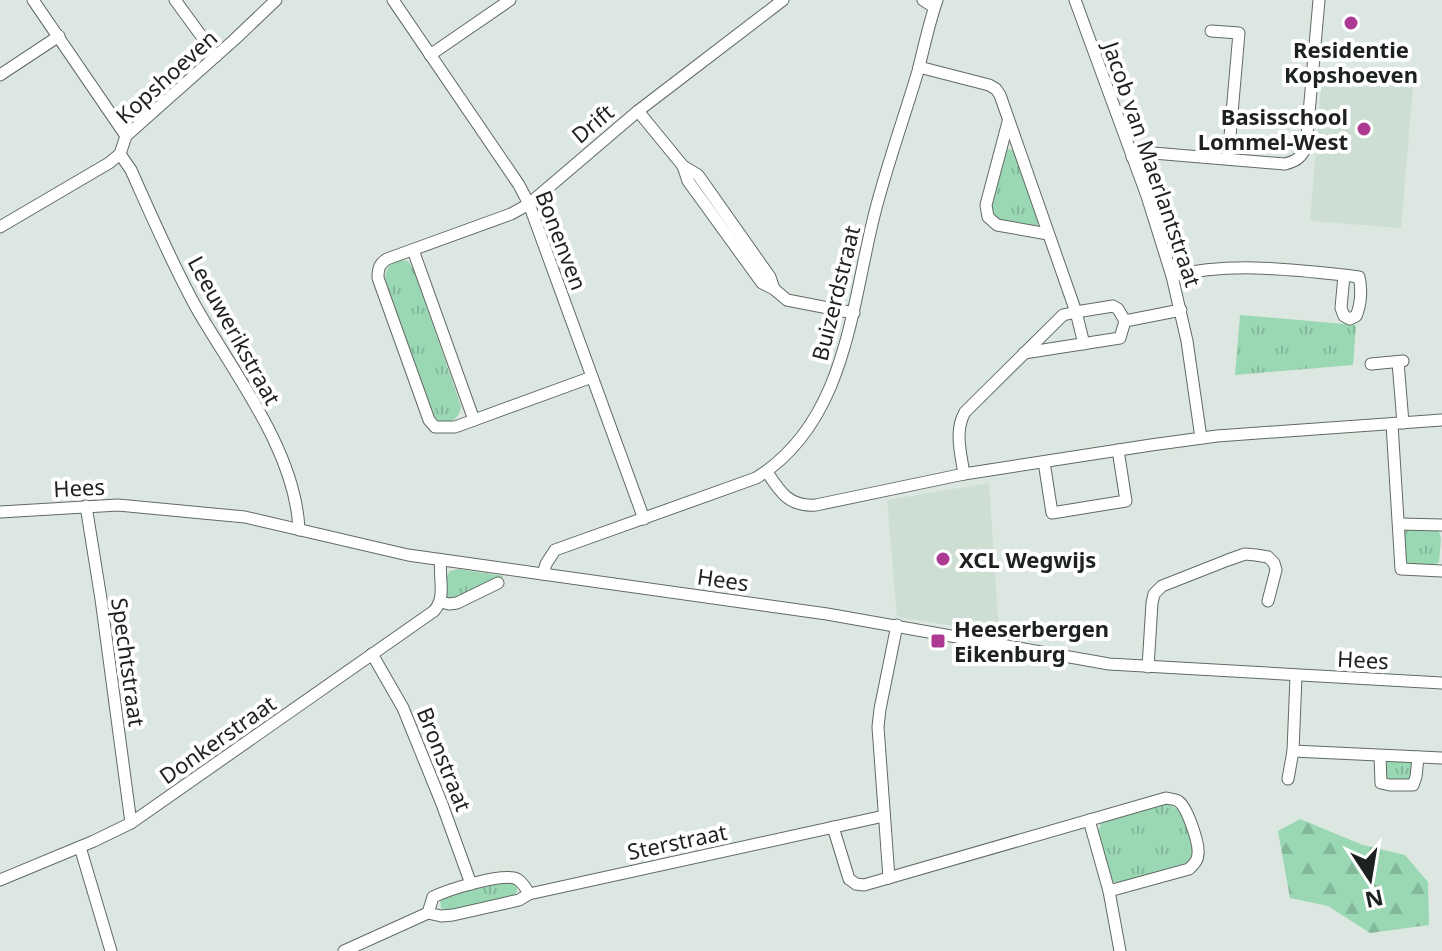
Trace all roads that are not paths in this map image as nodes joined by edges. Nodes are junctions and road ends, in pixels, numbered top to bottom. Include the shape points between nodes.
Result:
1 (33, 0) edge
2 (175, 0) edge
3 (276, 0) edge
4 (393, 0) edge
5 (510, 0) edge
6 (783, 0) edge
7 (923, 0) edge
8 (1075, 0) edge
9 (1319, 0) edge
10 (936, 4) edge
11 (1211, 31) dead end
12 (59, 36) junction
13 (430, 55) junction
14 (216, 56) junction
15 (919, 67) junction
16 (0, 75) edge
17 (638, 111) junction
18 (1008, 121) junction
19 (126, 136) junction
20 (120, 154) junction
21 (1132, 157) junction
22 (1228, 159) junction
23 (529, 204) junction
24 (0, 227) edge
25 (1048, 234) junction
26 (413, 250) junction
27 (1344, 275) dead end
28 (1172, 276) junction
29 (1181, 310) junction
30 (1076, 312) junction
31 (854, 313) junction
32 (1125, 321) junction
33 (1084, 344) junction
34 (1023, 353) junction
35 (1371, 364) dead end
36 (592, 377) junction
37 (474, 420) junction
38 (1442, 420) edge
39 (1397, 424) junction
40 (1201, 438) junction
41 (1118, 450) junction
42 (1044, 462) junction
43 (767, 472) junction
44 (964, 474) junction
45 (86, 506) junction
46 (0, 512) edge
47 (644, 519) junction
48 (1399, 524) junction
49 (1442, 525) edge
50 (299, 530) junction
51 (441, 560) junction
52 (1442, 571) edge
53 (543, 574) junction
54 (498, 583) dead end
55 (1268, 601) dead end
56 (441, 602) junction
57 (897, 625) junction
58 (372, 654) junction
59 (1148, 667) junction
60 (1296, 676) junction
61 (1442, 683) edge
62 (1293, 751) junction
63 (1380, 756) junction
64 (1418, 757) junction
65 (1442, 758) edge
66 (1288, 779) dead end
67 (884, 816) junction
68 (1089, 820) junction
69 (131, 823) junction
70 (833, 827) junction
71 (80, 847) junction
72 (889, 878) junction
73 (0, 880) edge
74 (471, 884) junction
75 (1109, 891) junction
76 (529, 894) junction
77 (428, 913) junction
78 (111, 951) edge
79 (344, 951) edge
80 (1120, 951) edge

1 - 12 street
2 - 14 street
3 - 14 street, Kopshoeven
4 - 13 street, Bonenven
5 - 13 street
6 - 17 street, Drift
7 - 10 street
8 - 21 street, Jacob van Maerlantstraat
9 - 22 street via 1302,156 1285,164
10 - 15 street, Buizerdstraat
11 - 22 street via 1239,33
12 - 16 street
12 - 19 street
13 - 23 street, Bonenven
14 - 19 street, Kopshoeven
15 - 18 street via 996,89
15 - 31 street, Buizerdstraat via 876,210
17 - 23 street, Drift
17 - 31 street via 683,166 698,175 774,289 787,300
18 - 25 street
18 - 25 street via 986,205 988,217 997,225
19 - 20 street, Kopshoeven
20 - 24 street, Kopshoeven
20 - 50 street, Leeuwerikstraat via 196,307 270,433 291,481
21 - 22 street via 1153,153
21 - 28 street, Jacob van Maerlantstraat
23 - 26 street, Drift
23 - 36 street, Bonenven
25 - 30 street
26 - 37 street
26 - 37 street, Drift via 380,263 378,278 388,307 429,420 435,427 448,428
27 - 28 street via 1219,268
28 - 29 street, Jacob van Maerlantstraat
29 - 32 street
29 - 40 street, Jacob van Maerlantstraat
30 - 32 street via 1113,306
30 - 33 street
30 - 34 street via 1063,315
31 - 43 street, Buizerdstraat via 823,404 799,441
32 - 33 street via 1120,338
33 - 34 street
34 - 44 street via 960,421
35 - 39 street via 1401,361
36 - 37 street, Drift
36 - 47 street, Bonenven
38 - 39 street
39 - 40 street
39 - 48 street
40 - 41 street
41 - 42 street
41 - 42 street via 1126,501 1052,513
42 - 44 street
43 - 44 street via 781,492 804,506
43 - 47 street, Buizerdstraat
45 - 46 street, Hees
45 - 50 street, Hees via 245,517
45 - 69 street, Spechtstraat
47 - 53 street, Buizerdstraat via 555,550
48 - 49 street
48 - 52 street via 1401,569
50 - 51 street, Hees
51 - 53 street, Hees
51 - 56 street
53 - 57 street, Hees
54 - 56 street, Donkerstraat via 457,603
55 - 59 street via 1276,570 1268,557 1256,555 1245,554 1162,586 1152,603
56 - 58 street, Donkerstraat
57 - 59 street, Hees
57 - 67 street via 878,727
58 - 69 street, Donkerstraat
58 - 74 street, Bronstraat via 403,708
59 - 60 street, Hees
60 - 61 street, Hees
60 - 62 street
62 - 63 street
62 - 66 street
63 - 64 street
63 - 64 street via 1381,783 1403,786 1413,785
64 - 65 street
67 - 70 street, Sterstraat
67 - 72 street
68 - 72 street
68 - 75 street
68 - 75 street via 1166,798 1177,800 1186,808 1198,848 1189,869
69 - 71 street, Donkerstraat
70 - 72 street via 849,879 864,885
70 - 76 street, Sterstraat
71 - 73 street, Donkerstraat
71 - 78 street
74 - 76 street, Sterstraat via 509,876
74 - 77 street, Sterstraat via 433,897
75 - 80 street
76 - 77 street, Sterstraat via 453,915
77 - 79 street, Sterstraat

